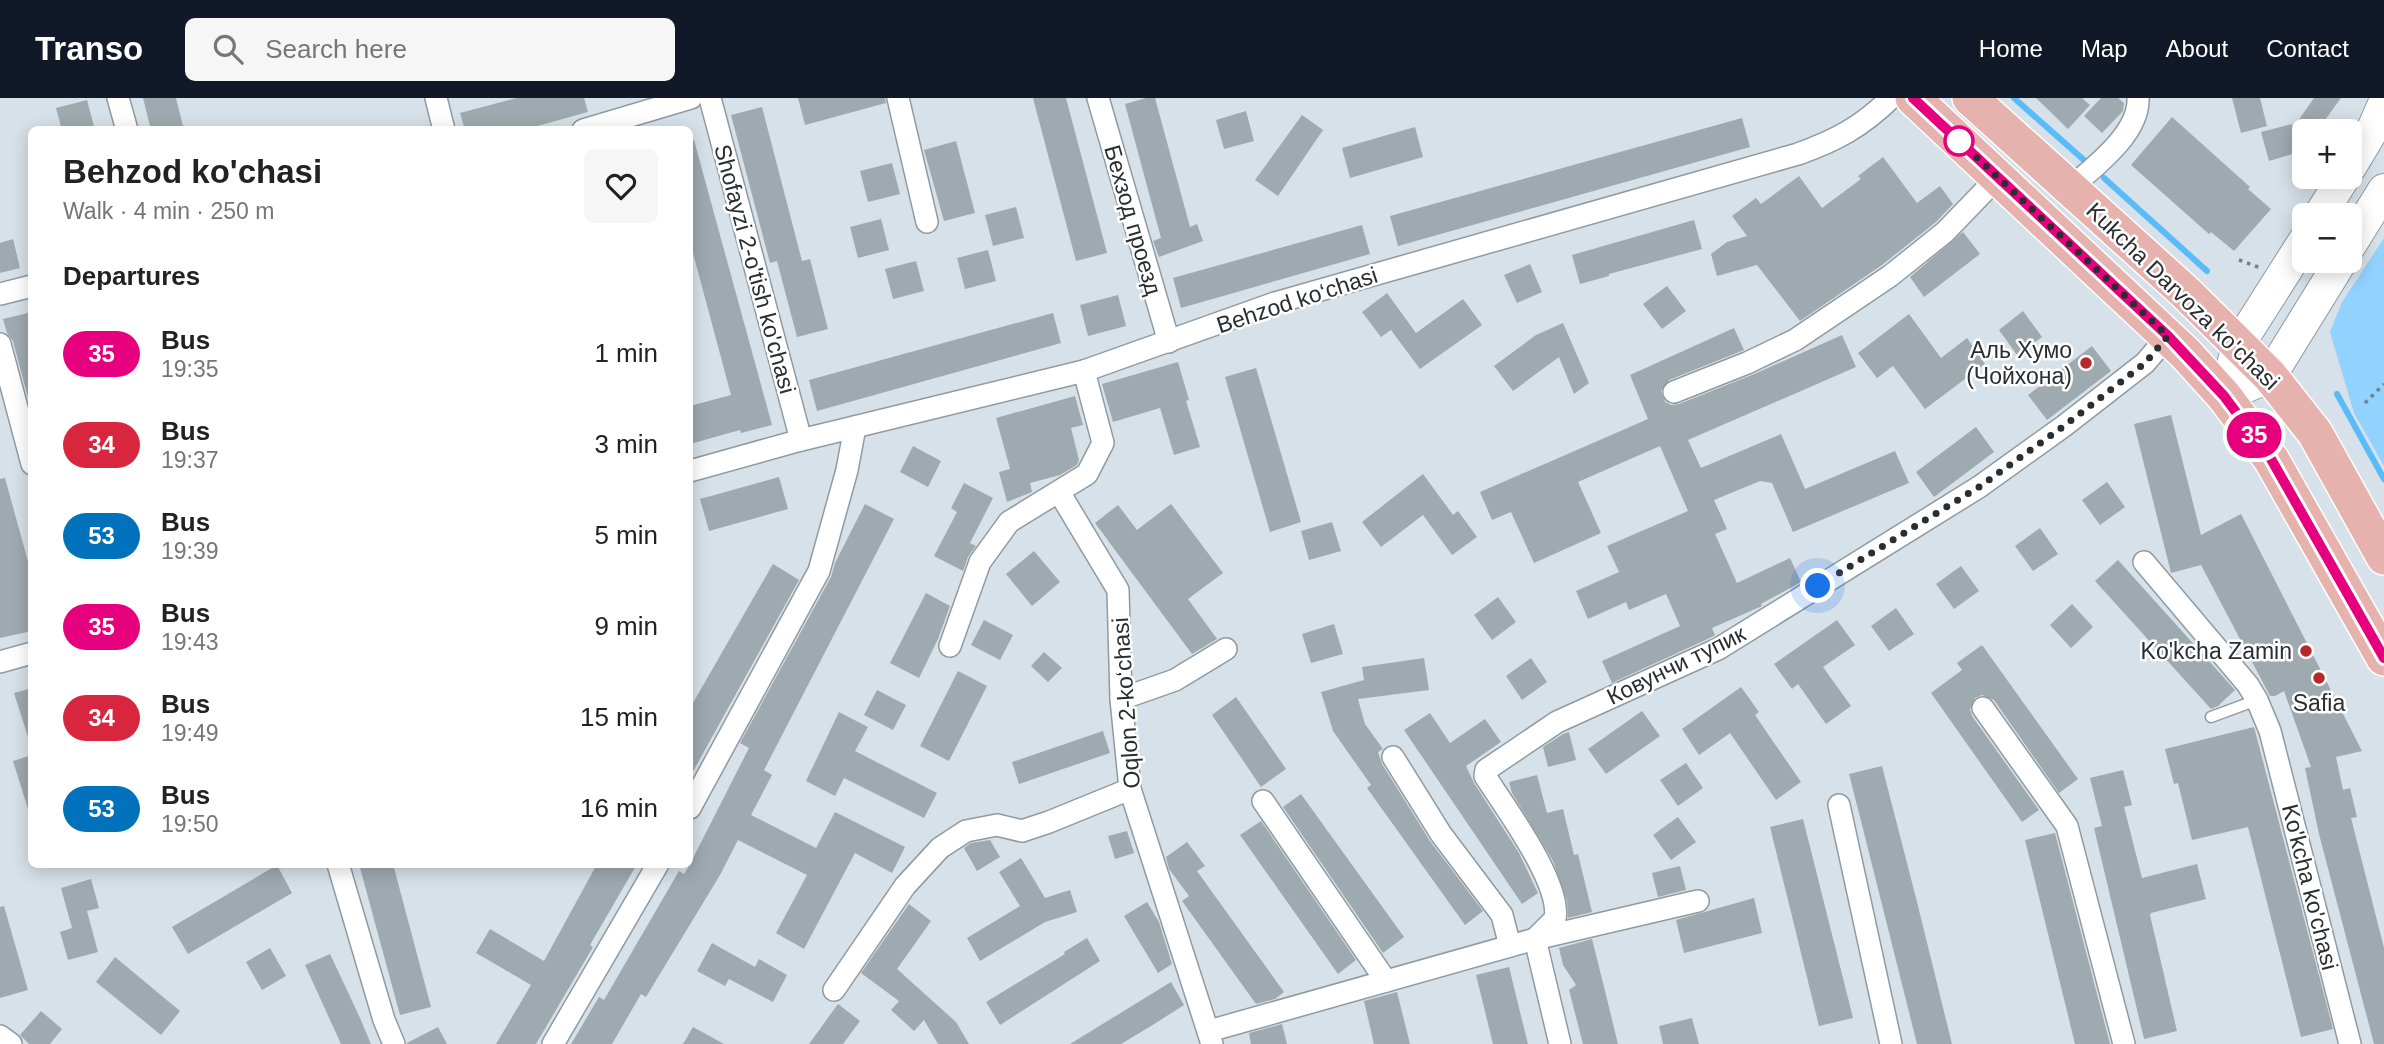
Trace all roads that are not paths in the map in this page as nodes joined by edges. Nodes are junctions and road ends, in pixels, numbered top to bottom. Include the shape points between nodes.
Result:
1 (118, 98) edge
2 (436, 98) edge
3 (691, 98) edge
4 (710, 98) edge
5 (898, 98) edge
6 (1098, 98) edge
7 (1891, 98) edge
8 (1913, 98) edge
9 (1970, 98) edge
10 (2138, 98) edge
11 (126, 126) edge
12 (443, 126) edge
13 (596, 126) edge
14 (2380, 126) edge
15 (2362, 151) edge
16 (1998, 177) junction
17 (2070, 188) junction
18 (2384, 190) edge
19 (927, 222) dead end
20 (2362, 226) edge
21 (2292, 260) edge
22 (2334, 273) edge
23 (28, 287) edge
24 (0, 294) edge
25 (2168, 336) junction
26 (1169, 342) junction
27 (0, 344) edge
28 (2239, 344) junction
29 (1084, 371) junction
30 (2270, 376) junction
31 (1674, 391) dead end
32 (2224, 396) junction
33 (855, 427) junction
34 (801, 440) junction
35 (28, 449) edge
36 (693, 470) edge
37 (1059, 492) junction
38 (2384, 557) edge
39 (2144, 562) dead end
40 (950, 646) dead end
41 (1226, 649) dead end
42 (28, 654) edge
43 (2384, 658) edge
44 (0, 662) edge
45 (1121, 699) junction
46 (2257, 700) junction
47 (1983, 708) dead end
48 (2211, 717) dead end
49 (1393, 757) dead end
50 (1130, 789) junction
51 (1263, 801) dead end
52 (693, 802) edge
53 (1839, 805) dead end
54 (339, 868) edge
55 (655, 868) edge
56 (1698, 901) dead end
57 (1535, 939) junction
58 (1510, 946) junction
59 (1386, 981) junction
60 (834, 990) dead end
61 (0, 1036) edge
62 (1210, 1037) edge
63 (11, 1044) edge
64 (394, 1044) edge
65 (553, 1044) edge
66 (1560, 1044) edge
67 (1891, 1044) edge
68 (2124, 1044) edge
69 (2350, 1044) edge

1 - 11 street
2 - 12 street
3 - 13 street
4 - 34 street, Shofayzi 2-o'tish ko'chasi
5 - 19 street
6 - 26 street, Бехзод проезд
7 - 26 street, Behzod ko‘chasi via 1850,132 1798,154 1275,303
8 - 16 main road, Kukcha Darvoza ko'chasi
9 - 17 main road, Kukcha Darvoza ko'chasi
10 - 17 street via 2130,127
14 - 15 main road
16 - 25 main road, Kukcha Darvoza ko'chasi
16 - 31 street via 1945,232 1795,340
17 - 28 main road, Kukcha Darvoza ko'chasi
18 - 20 main road
21 - 28 main road
22 - 30 main road
23 - 24 street
25 - 32 main road, Kukcha Darvoza ko'chasi
25 - 57 street, Ковунчи тупик via 2145,363 1979,487 1718,649 1557,722 1484,773 1542,865 1556,915
26 - 29 street, Behzod ko‘chasi
27 - 35 street
28 - 30 main road, Kukcha Darvoza ko'chasi
28 - 32 main road
29 - 33 street, Behzod ko‘chasi
29 - 37 street via 1103,443 1087,474
30 - 32 main road
30 - 38 main road, Kukcha Darvoza ko'chasi via 2315,433
32 - 43 main road, Kukcha Darvoza ko'chasi via 2271,459
33 - 34 street, Behzod ko‘chasi
33 - 52 street via 819,571
34 - 36 street, Behzod ko‘chasi
37 - 40 street via 1010,522 981,562
37 - 45 street, Oqlon 2-ko‘chasi via 1118,590
39 - 46 street, Ko'kcha ko'chasi
41 - 45 street via 1175,680
42 - 44 street
45 - 50 street, Oqlon 2-ko‘chasi
46 - 48 lane
46 - 69 street, Ko'kcha ko'chasi via 2270,731
47 - 68 street via 2067,826
49 - 58 street via 1441,834 1502,915
50 - 60 street via 1022,831 997,825 966,831 940,848 905,886
50 - 62 street, Oqlon 2-ko‘chasi
51 - 59 street
53 - 67 street
54 - 64 street
55 - 65 street
56 - 57 street
57 - 58 street
57 - 66 street
58 - 59 street
59 - 62 street
61 - 63 street

